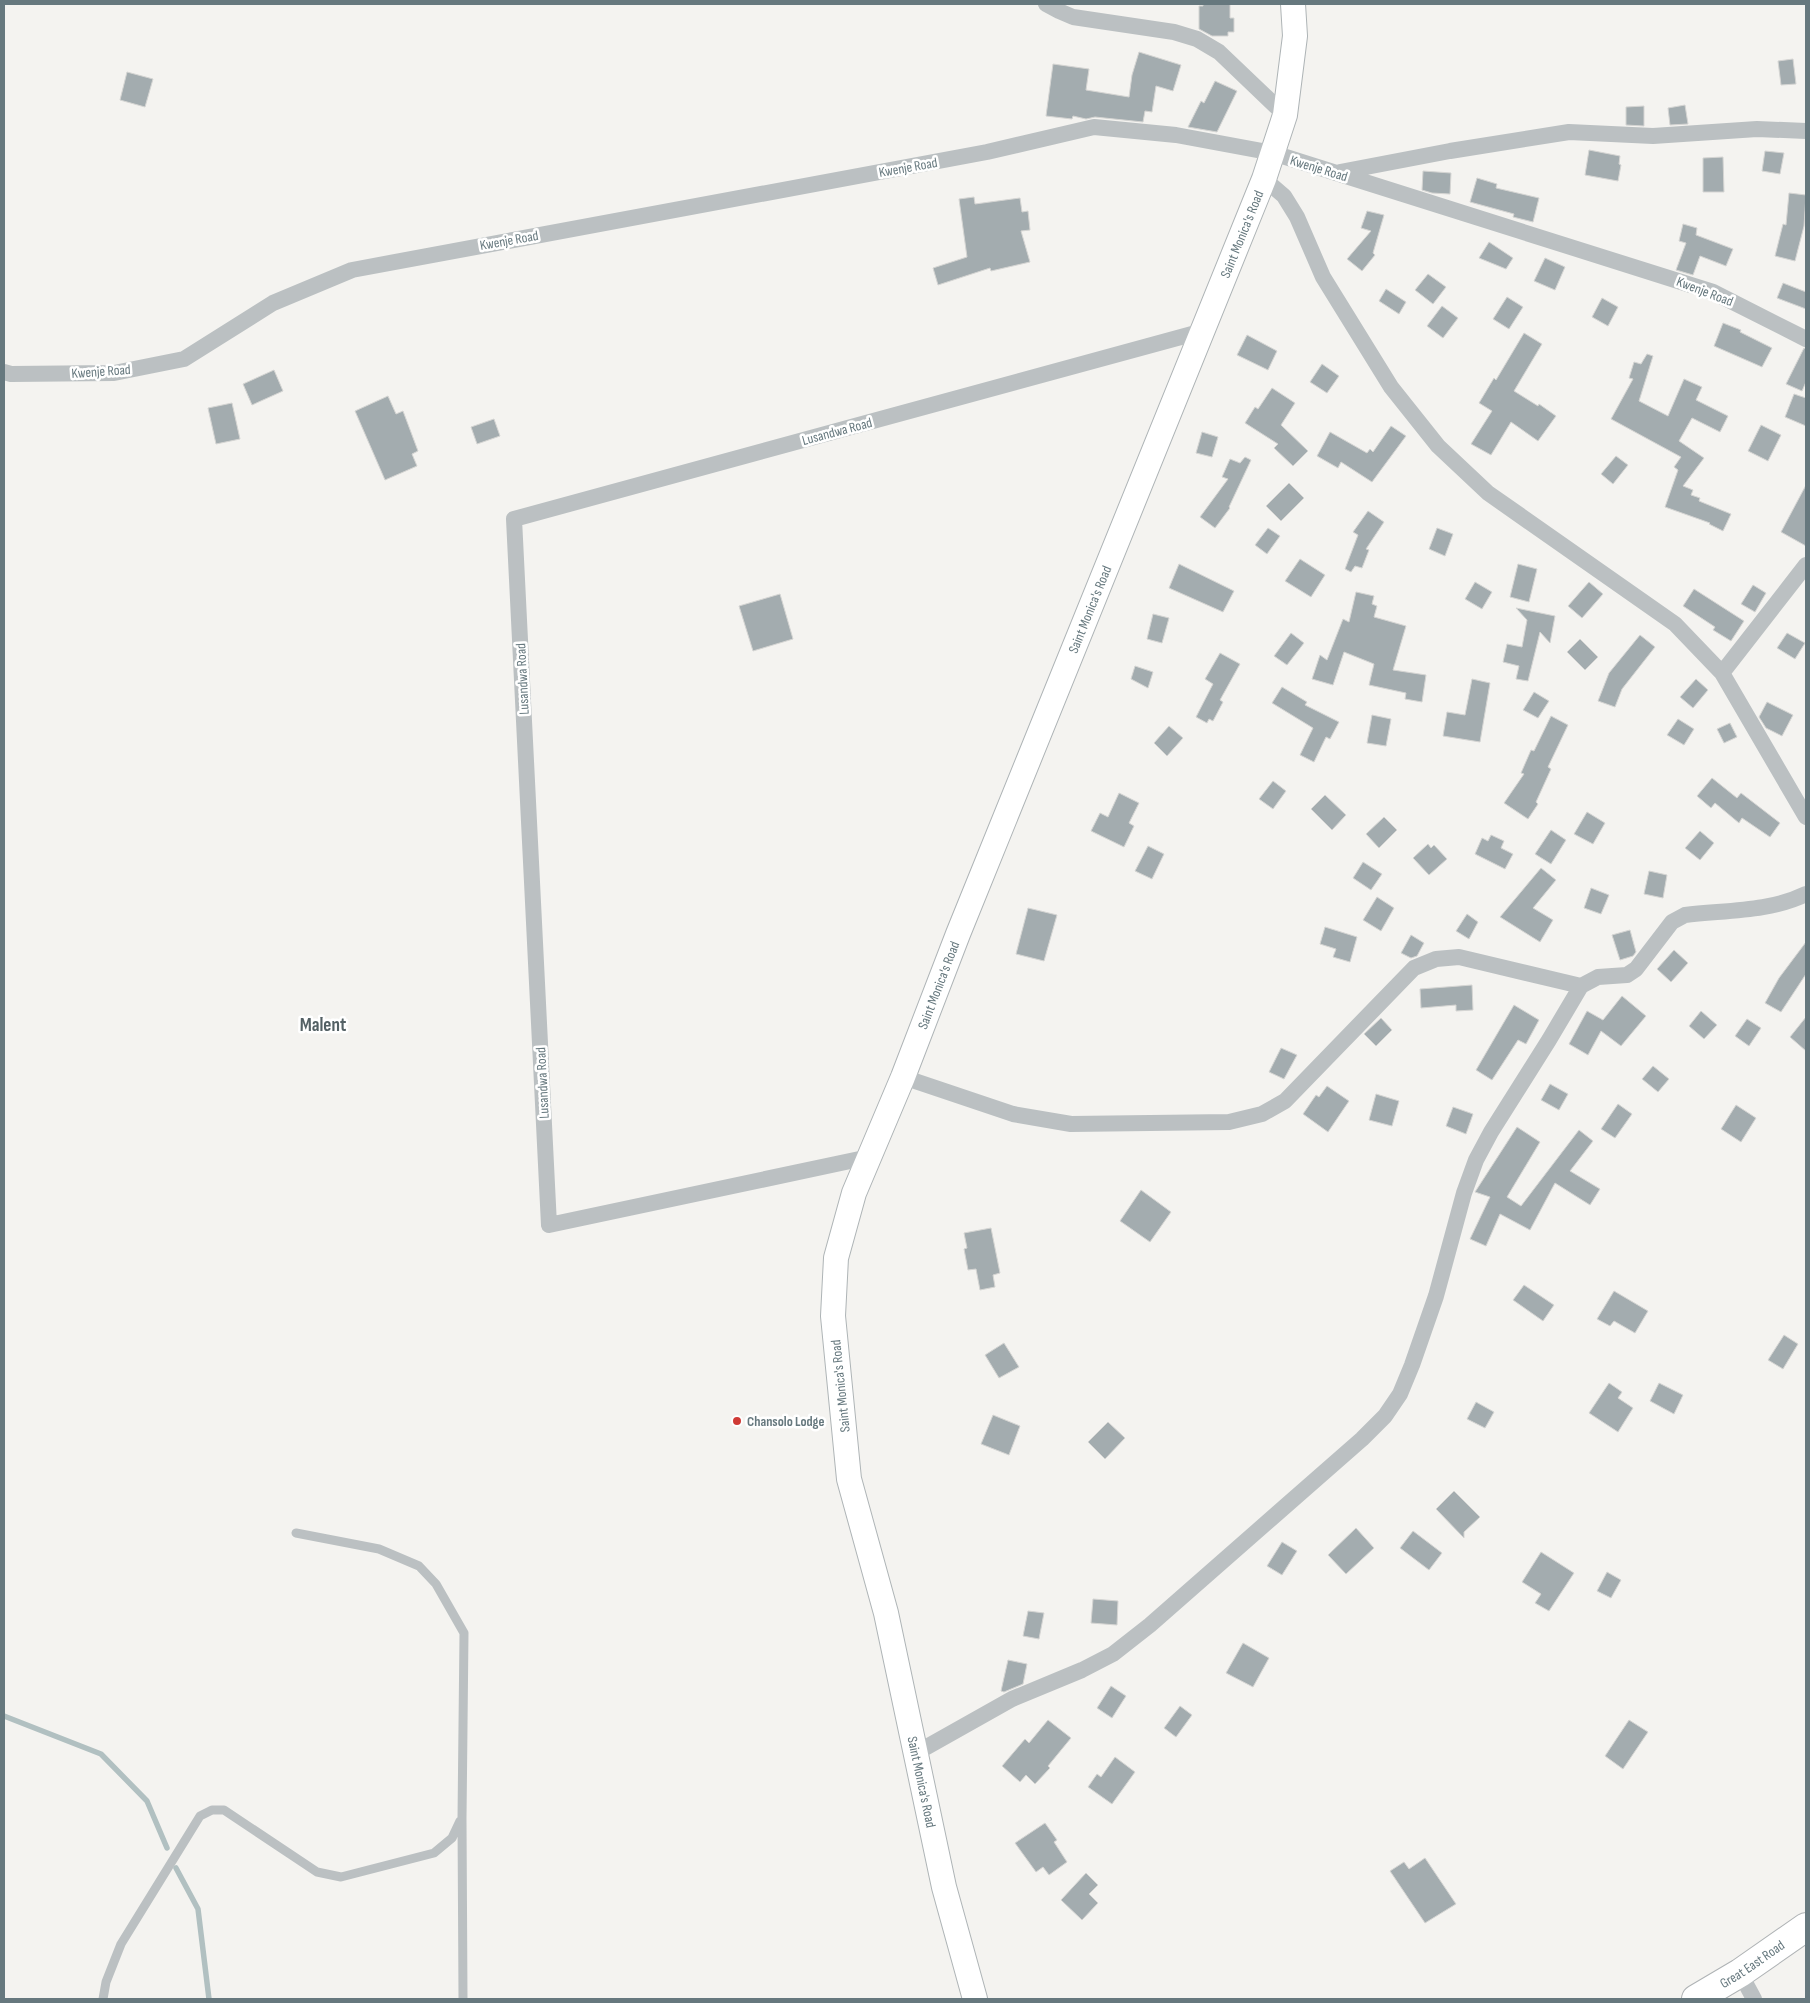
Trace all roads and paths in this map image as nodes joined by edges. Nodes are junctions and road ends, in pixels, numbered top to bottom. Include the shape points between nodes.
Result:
1 (1046, 4) edge
2 (1293, 4) edge
3 (1285, 115) junction
4 (1806, 131) edge
5 (1273, 153) junction
6 (1336, 173) junction
7 (1264, 179) junction
8 (1203, 331) junction
9 (1806, 339) edge
10 (4, 372) edge
11 (1806, 565) edge
12 (1722, 674) junction
13 (1806, 817) edge
14 (1806, 894) edge
15 (1581, 986) junction
16 (903, 1077) junction
17 (869, 1157) junction
18 (296, 1533) dead end
19 (916, 1753) junction
20 (462, 1819) junction
21 (1806, 1927) edge
22 (1740, 1973) junction
23 (103, 1999) edge
24 (463, 1999) edge
25 (976, 1999) edge
26 (1696, 1999) edge
27 (1754, 1999) edge

1 - 3 street via 1073,17 1197,38 1219,52
2 - 3 street, Saint Monica's Road via 1295,36
3 - 5 street, Saint Monica's Road
4 - 6 street via 1758,130 1653,136 1569,132
5 - 6 street, Kwenje Road
5 - 7 street, Saint Monica's Road
5 - 10 street, Kwenje Road via 1176,135 1094,127 987,152 352,270 273,303 184,359 114,373
6 - 9 street, Kwenje Road via 1713,292
7 - 8 street, Saint Monica's Road
7 - 12 street via 1284,196 1333,294 1391,387 1438,446 1488,493 1675,624
8 - 16 street, Saint Monica's Road
8 - 17 street, Lusandwa Road via 514,519 549,1225
11 - 12 street
12 - 13 street
14 - 15 street via 1775,906 1685,914 1672,922 1628,975 1598,977
15 - 16 street via 1459,956 1436,959 1414,968 1285,1101 1262,1114 1229,1122 1071,1124 1013,1114
15 - 19 street via 1476,1160 1412,1365 1400,1394 1385,1416 1150,1625 1112,1654 1012,1699
16 - 17 street, Saint Monica's Road
17 - 19 street, Saint Monica's Road via 854,1193 836,1258 832,1316 849,1479 886,1612
18 - 20 lane via 379,1549 419,1566 436,1584 464,1633
19 - 25 street, Saint Monica's Road via 944,1887
20 - 23 lane via 452,1838 434,1853 341,1877 316,1872 224,1810 212,1810 200,1816 121,1944
20 - 24 lane
21 - 22 highway, Great East Road
22 - 26 highway, Great East Road
22 - 27 street

